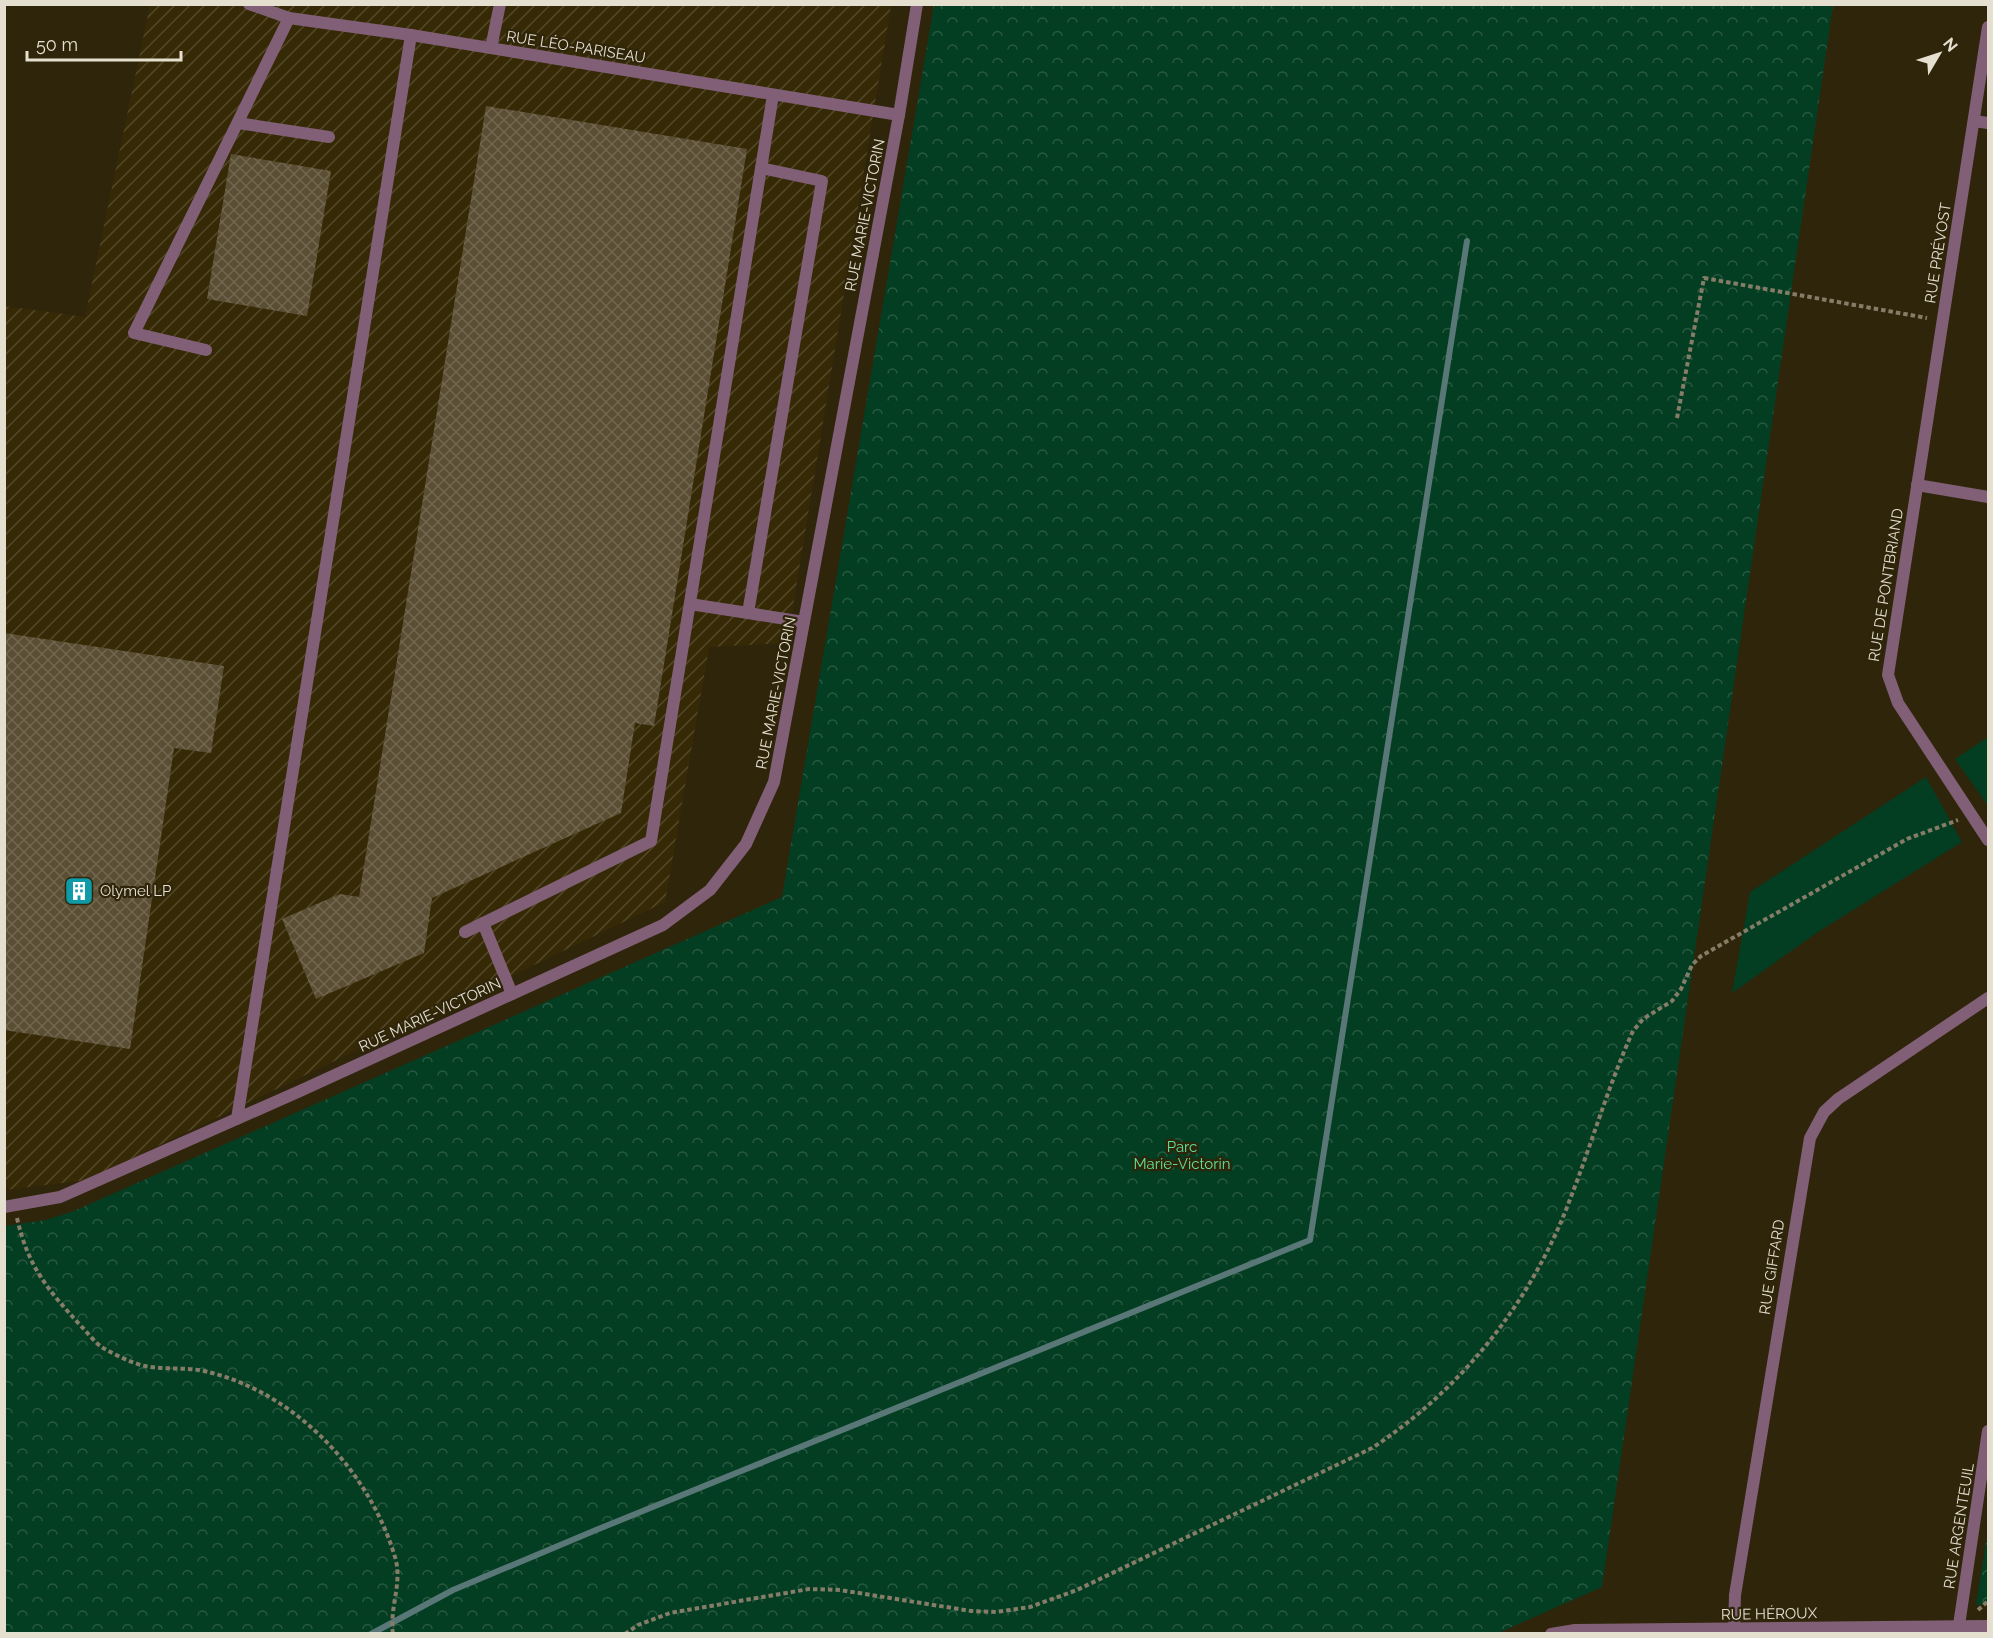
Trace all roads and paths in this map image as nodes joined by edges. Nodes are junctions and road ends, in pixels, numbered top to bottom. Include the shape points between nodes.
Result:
1 (249, 4) edge
2 (500, 4) edge
3 (917, 4) edge
4 (289, 18) junction
5 (1989, 27) edge
6 (411, 35) junction
7 (491, 48) junction
8 (773, 95) junction
9 (898, 115) junction
10 (1974, 121) junction
11 (238, 123) junction
12 (1989, 123) edge
13 (329, 137) dead end
14 (761, 168) junction
15 (1942, 320) junction
16 (206, 351) dead end
17 (1677, 418) dead end
18 (1917, 485) junction
19 (1989, 497) edge
20 (690, 604) junction
21 (748, 613) junction
22 (804, 622) junction
23 (1971, 813) junction
24 (1989, 840) edge
25 (483, 923) junction
26 (465, 932) dead end
27 (512, 994) junction
28 (1989, 998) edge
29 (237, 1119) junction
30 (9, 1206) edge
31 (1989, 1431) edge
32 (1959, 1626) junction
33 (1989, 1626) edge
34 (1734, 1629) junction
35 (393, 1634) edge
36 (625, 1634) edge
37 (1551, 1634) edge

1 - 4 street, RUE LÉO-PARISEAU
2 - 7 street
3 - 9 street, RUE MARIE-VICTORIN
4 - 6 street, RUE LÉO-PARISEAU
4 - 11 street
5 - 10 street, RUE PRÉVOST
6 - 7 street, RUE LÉO-PARISEAU
6 - 29 street
7 - 8 street, RUE LÉO-PARISEAU
8 - 9 street, RUE LÉO-PARISEAU
8 - 14 street
9 - 22 street, RUE MARIE-VICTORIN
10 - 12 street
10 - 15 street, RUE PRÉVOST
11 - 13 street
11 - 16 street via 134,333
14 - 20 street
14 - 21 street via 822,181
15 - 17 path via 1704,278
15 - 18 street, RUE PRÉVOST
18 - 19 street
18 - 23 street, RUE DE PONTBRIAND via 1888,675 1898,703
20 - 21 street
20 - 25 street via 651,841
21 - 22 street
22 - 27 street, RUE MARIE-VICTORIN via 774,782 746,844 710,890 663,925
23 - 24 street, RUE DE PONTBRIAND
23 - 36 path via 1907,839 1696,960 1677,996 1643,1018 1634,1031 1563,1219 1518,1306 1432,1401 1404,1427 1372,1448 1086,1586 1030,1607 978,1611 840,1590 809,1589 670,1613
25 - 26 street
25 - 27 street
27 - 29 street, RUE MARIE-VICTORIN
28 - 34 street, RUE GIFFARD via 1838,1099 1818,1120 1810,1138 1735,1595
29 - 30 street, RUE MARIE-VICTORIN via 60,1197
30 - 35 path via 45,1287 100,1347 146,1366 182,1367 226,1378 288,1409 323,1438 355,1477 392,1548 398,1570
31 - 32 street, RUE ARGENTEUIL
32 - 33 street, RUE HÉROUX
32 - 34 street, RUE HÉROUX
34 - 37 street, RUE HÉROUX via 1575,1630

